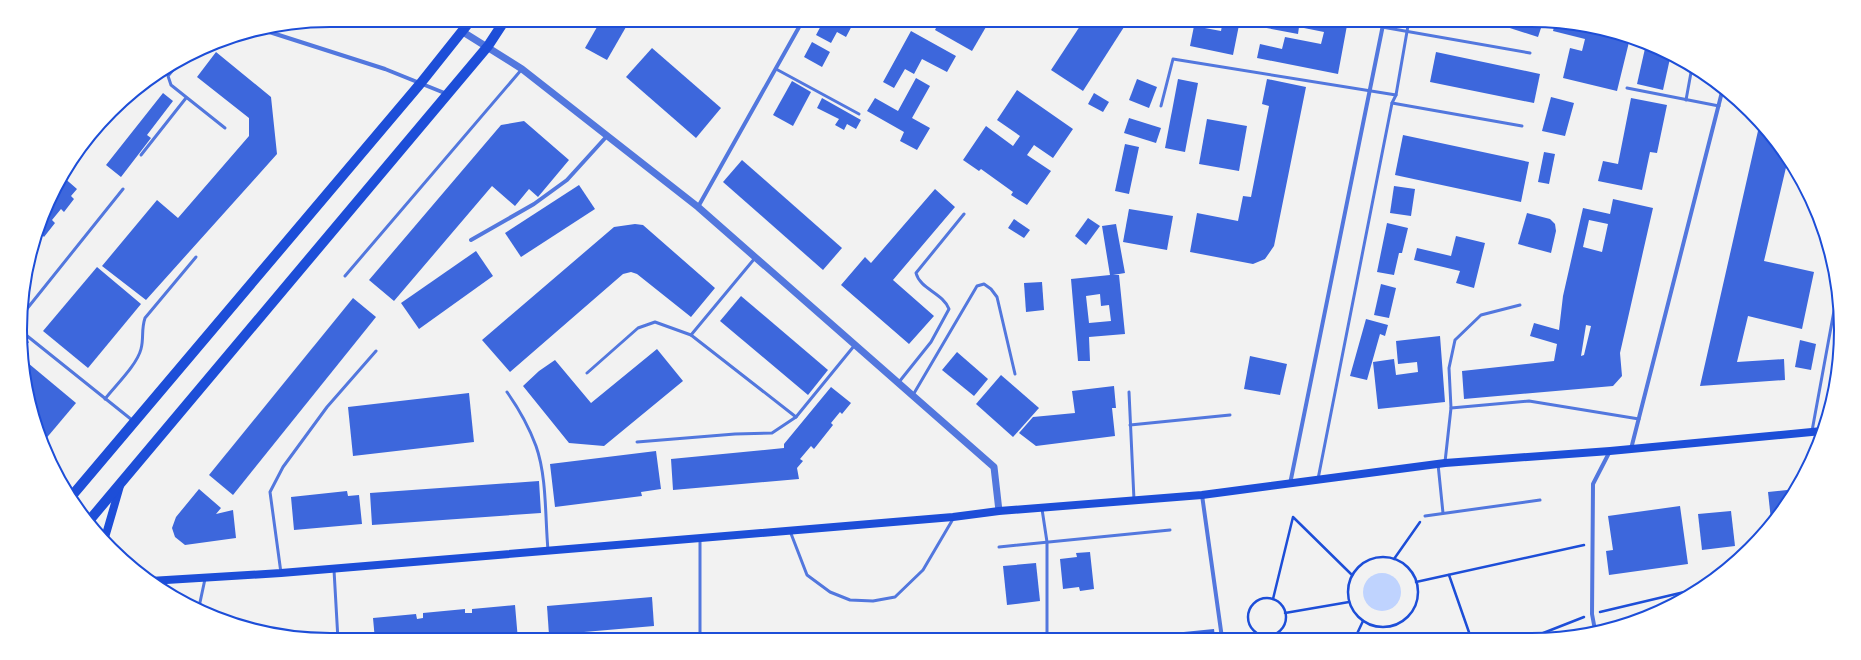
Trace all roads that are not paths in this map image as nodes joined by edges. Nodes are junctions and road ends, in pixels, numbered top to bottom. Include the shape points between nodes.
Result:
1 (466, 27) edge
2 (500, 27) edge
3 (800, 27) edge
4 (1382, 27) joint
5 (1408, 27) edge
6 (1407, 31) junction
7 (463, 32) junction
8 (272, 33) edge
9 (488, 46) junction
10 (1530, 53) dead end
11 (522, 69) junction
12 (776, 69) junction
13 (171, 72) edge
14 (1691, 73) edge
15 (420, 84) junction
16 (1627, 88) dead end
17 (1370, 90) junction
18 (448, 94) junction
19 (1396, 95) junction
20 (1722, 95) edge
21 (186, 98) junction
22 (1686, 100) junction
23 (1392, 104) junction
24 (1161, 106) dead end
25 (1719, 106) junction
26 (859, 114) dead end
27 (1522, 126) dead end
28 (225, 128) dead end
29 (607, 136) junction
30 (141, 155) dead end
31 (123, 189) dead end
32 (698, 208) junction
33 (964, 214) dead end
34 (471, 240) dead end
35 (196, 257) dead end
36 (755, 258) junction
37 (345, 276) dead end
38 (1520, 305) dead end
39 (28, 307) edge
40 (1833, 314) edge
41 (691, 335) junction
42 (27, 336) edge
43 (855, 345) junction
44 (376, 351) dead end
45 (587, 373) dead end
46 (1014, 374) dead end
47 (898, 383) junction
48 (507, 392) dead end
49 (1129, 392) dead end
50 (913, 396) junction
51 (105, 399) junction
52 (1451, 408) junction
53 (1230, 415) dead end
54 (796, 417) junction
55 (1639, 419) junction
56 (134, 421) junction
57 (1130, 425) junction
58 (1811, 432) junction
59 (1816, 432) edge
60 (637, 442) dead end
61 (1631, 449) junction
62 (1610, 451) junction
63 (1442, 464) junction
64 (1317, 480) junction
65 (120, 483) junction
66 (1290, 484) junction
67 (75, 493) edge
68 (1202, 494) junction
69 (1134, 500) junction
70 (1540, 500) dead end
71 (1042, 507) junction
72 (999, 510) junction
73 (1443, 513) junction
74 (1425, 516) road end
75 (92, 517) edge
76 (953, 517) junction
77 (789, 529) junction
78 (1170, 530) dead end
79 (106, 534) edge
80 (700, 537) junction
81 (1047, 542) junction
82 (999, 547) dead end
83 (548, 550) junction
84 (334, 568) junction
85 (282, 573) junction
86 (206, 578) junction
87 (160, 580) edge
88 (201, 604) edge
89 (1594, 626) edge
90 (338, 633) edge
91 (700, 633) edge
92 (1047, 633) edge
93 (1221, 633) edge

1 - 7 main road
2 - 9 main road
3 - 12 street
4 - 6 lane
4 - 17 street
5 - 6 lane
6 - 10 lane
6 - 19 lane
7 - 9 street
7 - 15 main road
8 - 15 street via 385,69
9 - 11 street
9 - 18 main road
11 - 29 street
11 - 37 lane
12 - 26 lane
12 - 32 street
13 - 21 lane via 168,76 171,85
14 - 22 lane
15 - 18 street
15 - 56 main road
16 - 22 lane
17 - 19 lane
17 - 24 lane via 1173,59
17 - 66 street
18 - 65 main road
19 - 23 lane
20 - 25 street
21 - 28 lane
21 - 30 lane
22 - 25 lane
23 - 27 lane
23 - 64 lane
25 - 55 street
29 - 32 street
29 - 34 street via 567,180 534,204
31 - 39 lane
32 - 36 street
33 - 47 lane via 916,273 917,280 947,303 949,309 931,342
35 - 51 lane via 145,318 142,348 138,357
36 - 41 lane
36 - 43 street
38 - 52 lane via 1481,315 1454,340 1449,368
40 - 58 lane
41 - 45 lane via 655,322 638,328
41 - 54 lane
42 - 51 lane
43 - 47 street
43 - 54 lane
44 - 85 lane via 327,407 283,467 270,492
46 - 50 lane via 997,297 984,284 977,286
47 - 50 street
48 - 83 lane via 524,417 537,447 542,473
49 - 57 lane
50 - 72 street via 994,467
51 - 56 lane
52 - 55 lane via 1528,401
52 - 63 lane
53 - 57 lane
54 - 60 lane via 772,433
55 - 61 street
56 - 67 main road
57 - 69 lane
58 - 59 main road
58 - 61 main road
61 - 62 main road
62 - 63 main road
62 - 89 street via 1593,484 1592,614
63 - 64 main road
63 - 73 lane
64 - 66 main road
65 - 75 main road
65 - 79 main road
66 - 68 main road
68 - 69 main road
68 - 93 street
69 - 71 main road
70 - 73 lane
71 - 72 main road
71 - 81 lane
72 - 76 main road
73 - 74 lane
76 - 77 main road
76 - 77 lane via 922,570 895,597 873,601 850,600 830,592 807,575
77 - 80 main road
78 - 81 lane
80 - 83 main road
80 - 91 lane
81 - 82 lane
81 - 92 lane
83 - 84 main road
84 - 85 main road
84 - 90 lane
85 - 86 main road
86 - 87 main road
86 - 88 lane

